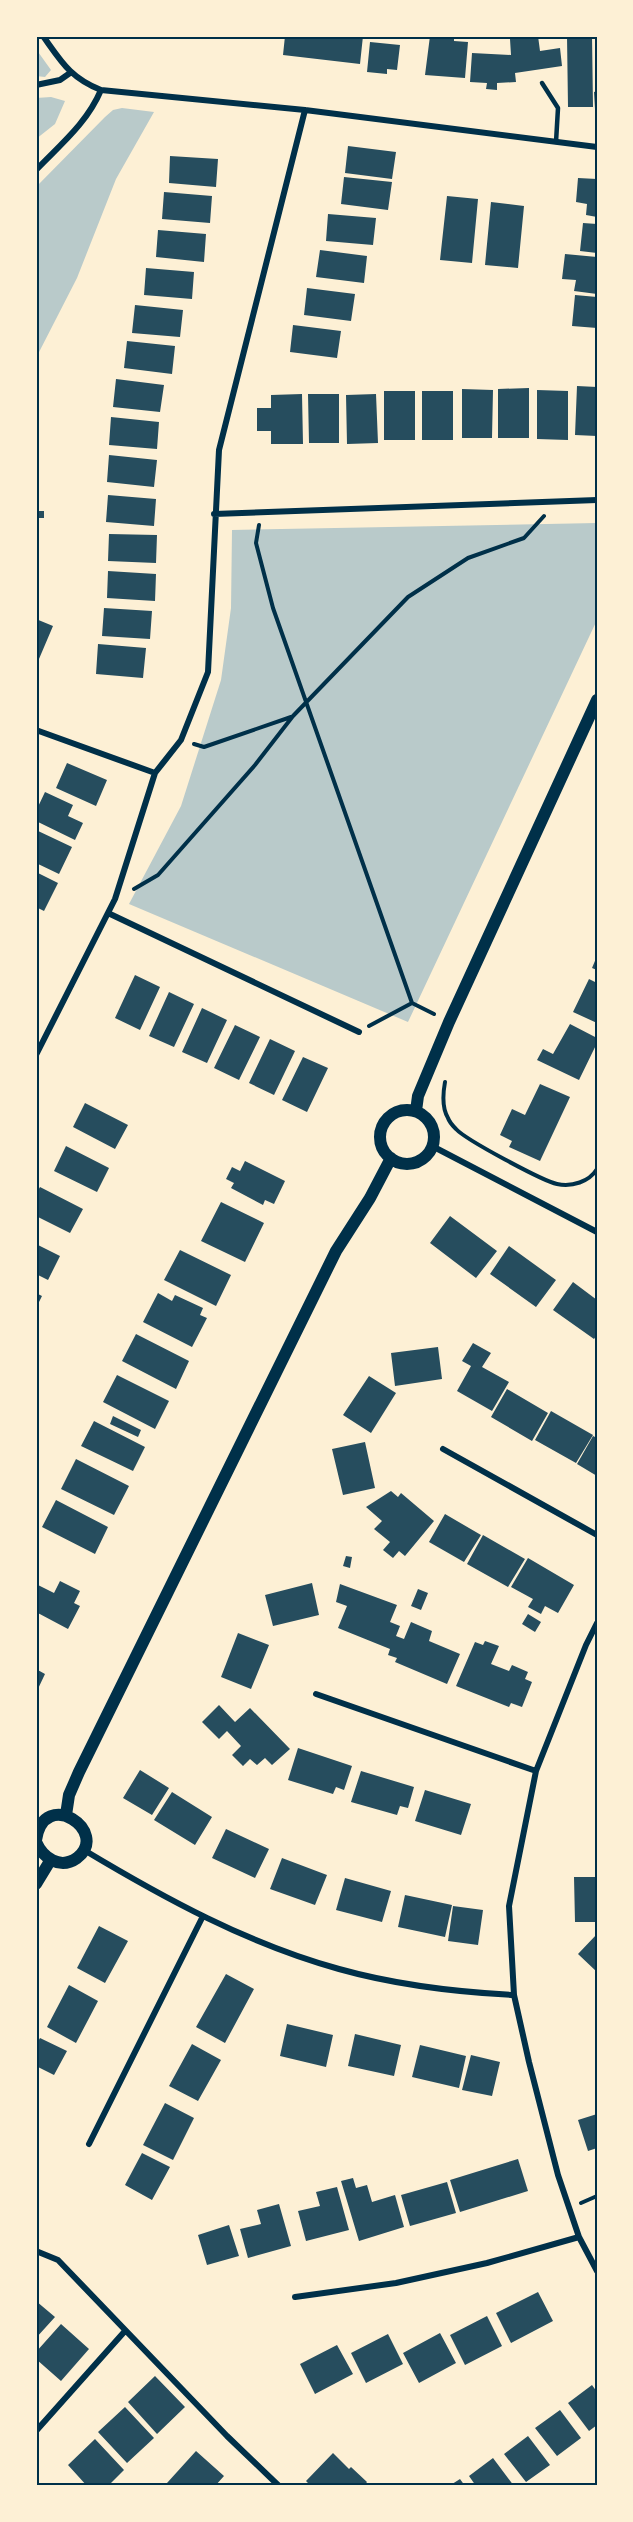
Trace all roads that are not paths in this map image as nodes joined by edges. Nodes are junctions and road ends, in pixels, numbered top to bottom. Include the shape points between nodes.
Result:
1 (43, 36) edge
2 (70, 73) junction
3 (542, 83) dead end
4 (36, 85) edge
5 (101, 90) junction
6 (305, 110) junction
7 (556, 142) junction
8 (597, 147) edge
9 (36, 170) edge
10 (597, 500) edge
11 (214, 514) junction
12 (597, 700) edge
13 (36, 730) edge
14 (155, 773) junction
15 (108, 913) junction
16 (359, 1032) road end
17 (36, 1055) edge
18 (417, 1111) junction
19 (432, 1146) junction
20 (391, 1158) junction
21 (597, 1232) edge
22 (443, 1449) dead end
23 (597, 1534) edge
24 (597, 1623) edge
25 (316, 1694) dead end
26 (536, 1771) junction
27 (66, 1815) junction
28 (36, 1841) edge
29 (84, 1850) junction
30 (50, 1861) junction
31 (36, 1884) edge
32 (203, 1916) junction
33 (514, 1995) junction
34 (89, 2144) dead end
35 (579, 2237) junction
36 (36, 2251) edge
37 (597, 2271) edge
38 (295, 2297) dead end
39 (125, 2331) junction
40 (36, 2431) edge
41 (279, 2486) edge

1 - 2 street
2 - 4 street via 60,80
2 - 5 street
3 - 7 lane via 558,108
5 - 6 street
5 - 9 street via 77,129
6 - 7 street
6 - 11 street via 219,450
7 - 8 street
10 - 11 street
11 - 14 street via 208,672 181,740
12 - 18 main road via 449,1022 418,1096
13 - 14 street
14 - 15 street
15 - 16 street
15 - 17 street
18 - 19 main road via 433,1130
18 - 20 main road via 400,1111 381,1127 381,1144
19 - 20 main road via 428,1154 414,1163
19 - 21 street
20 - 27 main road via 336,1251 79,1772
22 - 23 street
24 - 26 street
25 - 26 street
26 - 33 street via 509,1906
27 - 28 main road via 56,1815 41,1824
27 - 29 main road via 83,1828
28 - 30 main road
29 - 30 main road via 67,1862
29 - 32 street
30 - 31 main road
32 - 33 street via 339,1969 460,1993
32 - 34 street
33 - 35 street via 548,2143
35 - 37 street
35 - 38 street via 396,2283
36 - 39 street via 58,2260
39 - 40 street
39 - 41 street

